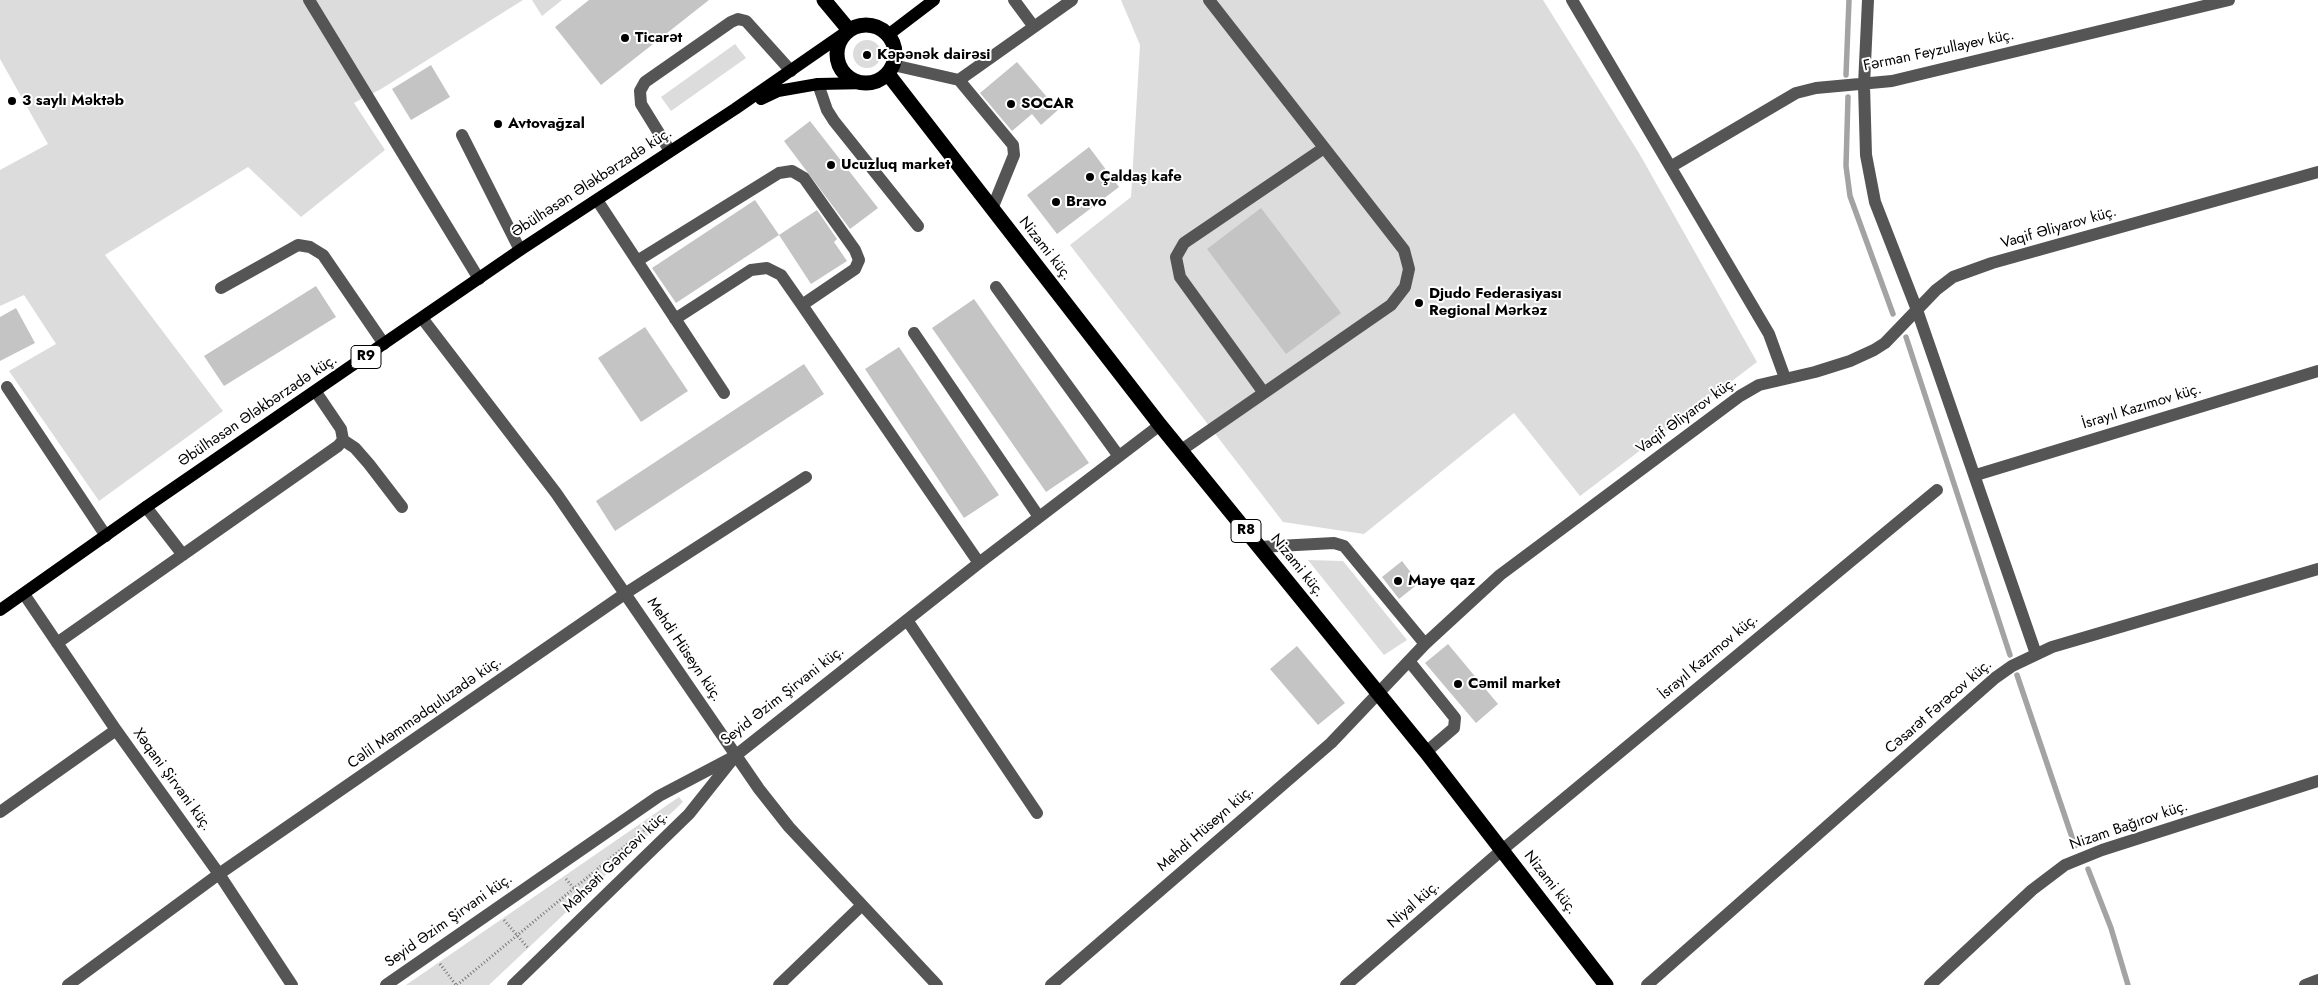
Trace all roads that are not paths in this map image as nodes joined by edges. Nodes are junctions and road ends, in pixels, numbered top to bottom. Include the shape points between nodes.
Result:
1 (310, 0) edge
2 (824, 0) edge
3 (934, 0) edge
4 (1014, 0) edge
5 (1072, 0) edge
6 (1209, 0) edge
7 (1868, 0) edge
8 (2229, 0) edge
9 (1576, 2) edge
10 (1034, 27) junction
11 (849, 30) junction
12 (888, 35) junction
13 (890, 69) junction
14 (791, 71) junction
15 (959, 80) junction
16 (868, 83) junction
17 (818, 84) junction
18 (1864, 85) junction
19 (736, 109) junction
20 (462, 135) dead end
21 (1324, 148) junction
22 (670, 151) junction
23 (1672, 166) junction
24 (2318, 172) edge
25 (597, 200) junction
26 (992, 210) junction
27 (918, 226) dead end
28 (520, 250) junction
29 (637, 261) junction
30 (479, 279) junction
31 (996, 287) dead end
32 (221, 288) dead end
33 (802, 305) junction
34 (1917, 310) junction
35 (422, 318) junction
36 (675, 319) junction
37 (914, 333) dead end
38 (384, 344) junction
39 (2318, 371) edge
40 (1785, 378) junction
41 (7, 387) dead end
42 (316, 392) junction
43 (724, 393) dead end
44 (1264, 393) junction
45 (1160, 425) junction
46 (343, 440) junction
47 (1180, 451) junction
48 (1118, 455) junction
49 (1976, 475) junction
50 (806, 477) dead end
51 (1937, 490) dead end
52 (146, 507) junction
53 (402, 507) dead end
54 (1039, 517) junction
55 (106, 536) junction
56 (1259, 547) junction
57 (183, 555) junction
58 (979, 563) junction
59 (2318, 569) edge
60 (626, 593) junction
61 (24, 594) junction
62 (0, 610) edge
63 (907, 620) junction
64 (57, 643) junction
65 (1425, 644) junction
66 (2036, 654) junction
67 (1409, 661) junction
68 (1378, 693) junction
69 (116, 730) junction
70 (1426, 752) junction
71 (735, 756) junction
72 (2318, 782) edge
73 (0, 812) edge
74 (1038, 813) dead end
75 (1502, 850) junction
76 (219, 874) junction
77 (861, 906) junction
78 (2318, 980) edge
79 (68, 985) edge
80 (292, 985) edge
81 (386, 985) edge
82 (513, 985) edge
83 (779, 985) edge
84 (937, 985) edge
85 (1051, 985) edge
86 (1346, 985) edge
87 (1606, 985) edge
88 (1646, 985) edge
89 (1930, 985) edge
90 (2305, 985) edge

1 - 30 street
2 - 11 highway
3 - 12 main road
4 - 10 street
5 - 10 street
6 - 21 street
7 - 18 street
8 - 18 street, Fərman Feyzullayev küç.
9 - 23 street
10 - 15 street
11 - 12 highway via 869,25
11 - 14 main road
11 - 16 highway via 838,48 841,69 848,77
12 - 13 highway via 895,54
13 - 15 street
13 - 16 highway via 879,80
13 - 26 highway, Nizami küç. / R8
14 - 19 main road
14 - 22 street via 746,21 738,19 731,22 642,87 641,104
15 - 26 street via 1013,145 1014,155
16 - 17 main road
17 - 19 main road via 778,91
17 - 27 street via 834,121
18 - 23 street, Fərman Feyzullayev küç. via 1816,88 1796,93
18 - 34 street via 1866,155 1875,202
19 - 22 main road, Əbülhəsən Ələkbərzadə küç. / R9
20 - 28 street
21 - 44 street via 1404,250 1409,269 1406,286 1391,305
21 - 44 street via 1184,243 1176,257 1180,277
22 - 25 main road, Əbülhəsən Ələkbərzadə küç. / R9
23 - 40 street via 1769,334
24 - 34 street, Vaqif Əliyarov küç. via 1953,277
25 - 28 main road, Əbülhəsən Ələkbərzadə küç. / R9
25 - 29 street
26 - 45 highway, Nizami küç. / R8
28 - 30 main road, Əbülhəsən Ələkbərzadə küç. / R9
29 - 33 street via 779,173 792,171 804,178 859,260 855,270
29 - 36 street
30 - 35 main road, Əbülhəsən Ələkbərzadə küç. / R9
31 - 48 street
32 - 38 street via 298,245 310,247 324,255
33 - 36 street via 780,275 767,268 751,270
33 - 58 street
34 - 40 street, Vaqif Əliyarov küç. via 1874,350 1850,361
34 - 49 street
35 - 38 main road, Əbülhəsən Ələkbərzadə küç. / R9
35 - 60 street, Mehdi Hüseyn küç. via 556,493
36 - 43 street
37 - 54 street
38 - 42 main road, Əbülhəsən Ələkbərzadə küç. / R9
39 - 49 street, İsrayıl Kazımov küç.
40 - 65 street, Vaqif Əliyarov küç. via 1759,385 1740,396 1500,575
41 - 55 street
42 - 46 street via 341,429
42 - 52 main road, Əbülhəsən Ələkbərzadə küç. / R9
44 - 47 street
45 - 47 highway, Nizami küç. / R8
45 - 48 street, Seyid Əzim Şirvani küç.
46 - 53 street via 355,448
46 - 57 street
47 - 56 highway, Nizami küç. / R8
48 - 54 street, Seyid Əzim Şirvani küç.
49 - 66 street
50 - 60 street, Cəlil Məmmədquluzadə küç.
51 - 75 street, İsrayıl Kazımov küç.
52 - 55 main road, Əbülhəsən Ələkbərzadə küç. / R9
52 - 57 street
54 - 58 street, Seyid Əzim Şirvani küç.
55 - 61 main road, Əbülhəsən Ələkbərzadə küç. / R9
56 - 65 street via 1334,543 1344,546
56 - 68 highway, Nizami küç. / R8
57 - 64 street
58 - 63 street, Seyid Əzim Şirvani küç.
59 - 66 street, Cəsarət Fərəcov küç.
60 - 71 street, Mehdi Hüseyn küç.
60 - 76 street, Cəlil Məmmədquluzadə küç.
61 - 62 main road, Əbülhəsən Ələkbərzadə küç. / R9
61 - 64 street, Xəqani Şirvani küç.
63 - 71 street, Seyid Əzim Şirvani küç.
63 - 74 street
64 - 69 street, Xəqani Şirvani küç.
65 - 67 street, Vaqif Əliyarov küç.
66 - 88 street, Cəsarət Fərəcov küç. via 1995,678
67 - 68 street, Vaqif Əliyarov küç.
67 - 70 street via 1455,718 1454,728
68 - 70 highway, Nizami küç. / R8
68 - 85 street, Mehdi Hüseyn küç. via 1331,743
69 - 73 street
69 - 76 street, Xəqani Şirvani küç.
70 - 75 highway, Nizami küç. / R8
71 - 77 street, Mehdi Hüseyn küç. via 789,827
71 - 81 street, Seyid Əzim Şirvani küç. via 659,796
71 - 82 street, Məhsəti Gəncəvi küç. via 688,814
72 - 89 street, Nizam Bağırov küç. via 2102,850 2065,865 2032,890
75 - 86 street, Niyal küç.
75 - 87 highway, Nizami küç. / R8
76 - 79 street, Cəlil Məmmədquluzadə küç.
76 - 80 street, Xəqani Şirvani küç.
77 - 83 street
77 - 84 street, Mehdi Hüseyn küç.
78 - 90 street

